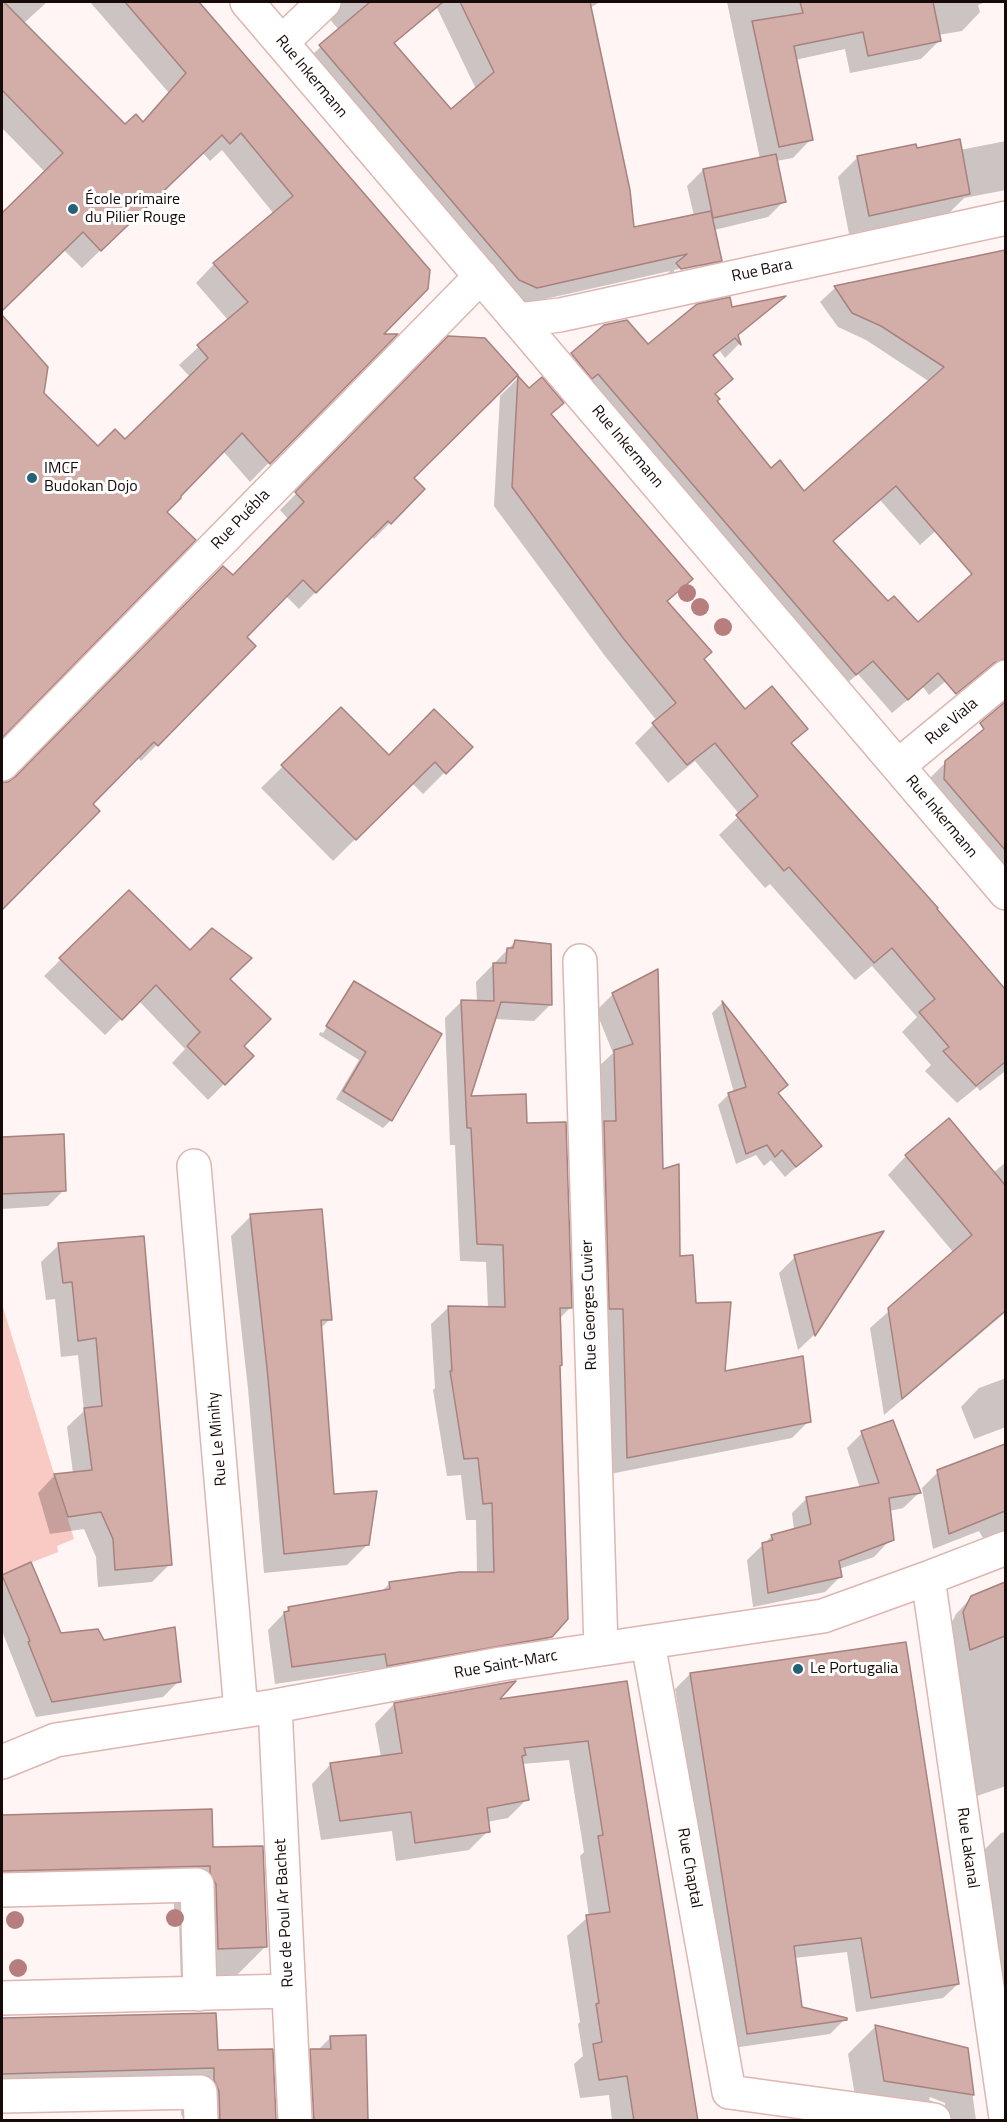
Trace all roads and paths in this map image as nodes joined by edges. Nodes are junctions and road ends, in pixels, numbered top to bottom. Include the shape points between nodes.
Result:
1 (247, 2) edge
2 (324, 2) edge
3 (282, 42) junction
4 (1005, 218) edge
5 (481, 276) junction
6 (519, 320) junction
7 (1005, 677) edge
8 (2, 764) edge
9 (898, 766) junction
10 (1005, 893) edge
11 (580, 961) dead end
12 (194, 1166) dead end
13 (1005, 1548) edge
14 (928, 1578) junction
15 (648, 1643) junction
16 (601, 1649) junction
17 (275, 1706) junction
18 (241, 1711) junction
19 (2, 1762) edge
20 (2, 1890) edge
21 (289, 1991) junction
22 (200, 1994) junction
23 (2, 1998) edge
24 (2, 2096) edge
25 (1005, 2118) edge
26 (201, 2121) edge
27 (295, 2121) edge
28 (934, 2121) edge

1 - 3 street, Rue Inkermann
2 - 3 street
3 - 5 street, Rue Inkermann
4 - 6 street, Rue Bara via 560,315
5 - 6 street, Rue Inkermann
5 - 8 street, Rue Puébla
6 - 9 street, Rue Inkermann
7 - 9 street, Rue Viala
9 - 10 street, Rue Inkermann
11 - 16 street, Rue Georges Cuvier
12 - 18 street, Rue Le Minihy
13 - 14 street, Rue Saint-Marc
14 - 15 street, Rue Saint-Marc via 823,1616
14 - 25 street, Rue Lakanal
15 - 16 street, Rue Saint-Marc
15 - 28 street, Rue Chaptal via 729,2092
16 - 17 street, Rue Saint-Marc
17 - 18 street, Rue Saint-Marc
17 - 21 street, Rue de Poul Ar Bachet
18 - 19 street, Rue Saint-Marc via 56,1740
20 - 22 street via 197,1885
21 - 22 street
21 - 27 street, Rue de Poul Ar Bachet
22 - 23 street
24 - 26 street via 200,2092

